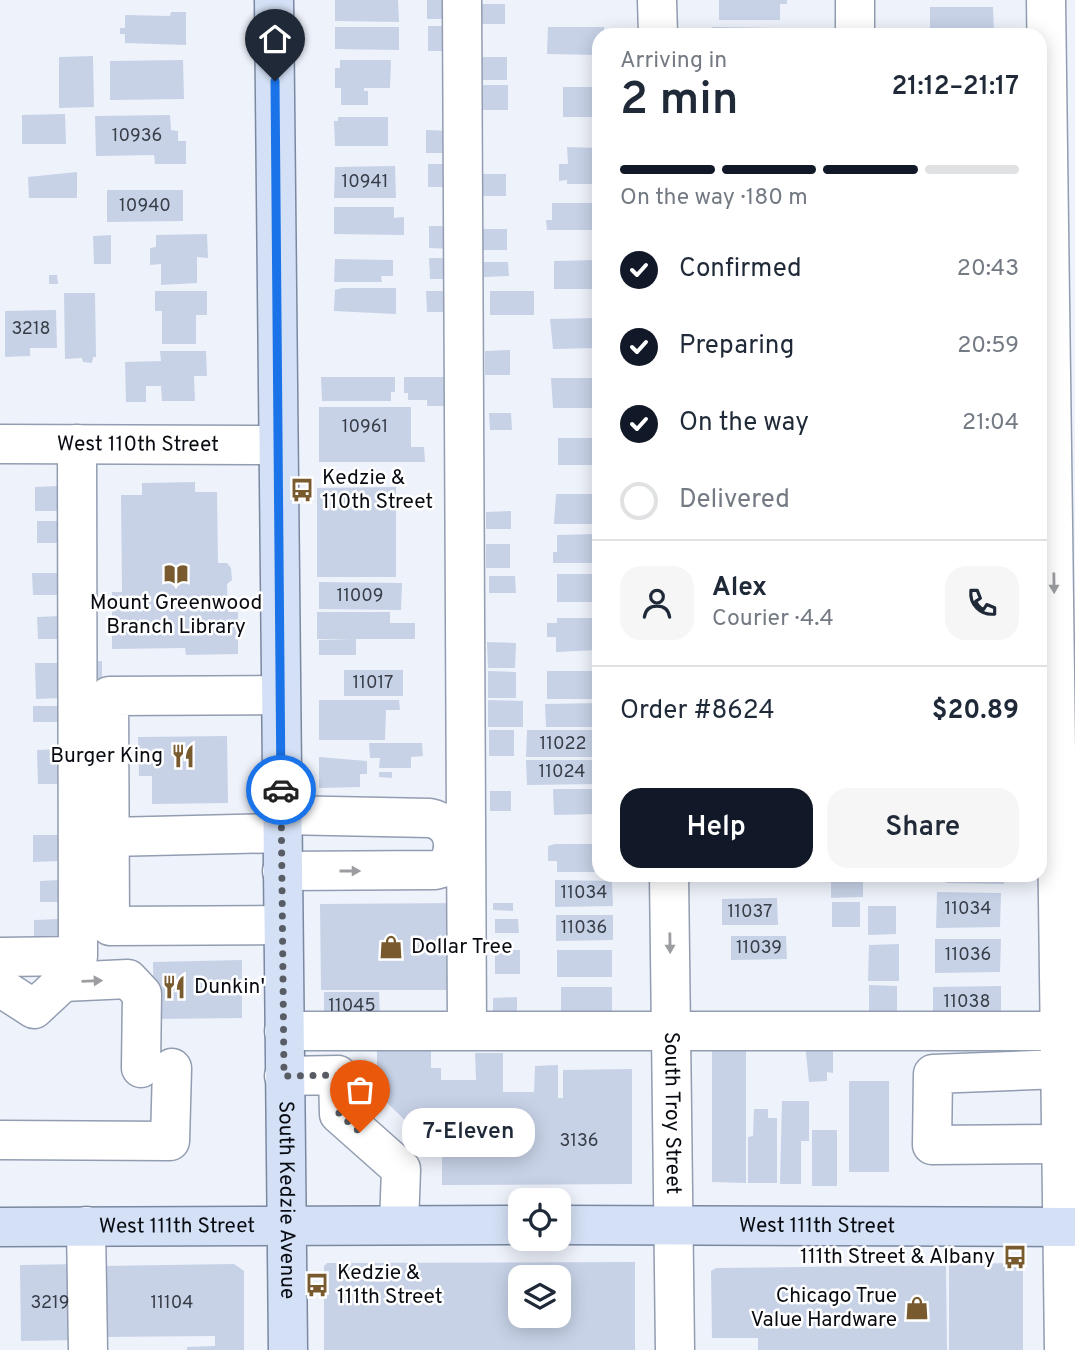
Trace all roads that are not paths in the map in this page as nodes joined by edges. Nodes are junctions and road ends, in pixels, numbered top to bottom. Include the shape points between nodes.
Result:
1 (274, 0) edge
2 (462, 0) edge
3 (657, 0) edge
4 (855, 0) edge
5 (1046, 0) edge
6 (658, 28) edge
7 (855, 28) edge
8 (1046, 28) edge
9 (1047, 61) edge
10 (0, 444) edge
11 (77, 444) junction
12 (278, 445) junction
13 (281, 695) junction
14 (282, 824) junction
15 (110, 837) junction
16 (1060, 857) edge
17 (282, 871) junction
18 (669, 882) edge
19 (283, 925) junction
20 (1067, 949) edge
21 (0, 957) edge
22 (0, 987) edge
23 (467, 1030) junction
24 (284, 1031) junction
25 (672, 1031) junction
26 (1060, 1031) junction
27 (1060, 1069) junction
28 (284, 1076) junction
29 (0, 1140) edge
30 (1062, 1144) junction
31 (674, 1224) junction
32 (288, 1225) junction
33 (399, 1225) junction
34 (508, 1225) edge
35 (571, 1225) edge
36 (86, 1226) junction
37 (0, 1227) edge
38 (1069, 1227) edge
39 (88, 1350) edge
40 (288, 1350) edge
41 (675, 1350) edge
42 (1064, 1350) edge

1 - 12 main road, South Kedzie Avenue
2 - 23 street
3 - 6 street
4 - 7 street
5 -> 8 street
9 -> 16 street
10 - 11 street, West 110th Street
11 - 12 street, West 110th Street
11 - 21 street via 78,956
12 - 13 main road, South Kedzie Avenue
13 - 14 main road, South Kedzie Avenue
13 - 15 street via 109,696
14 - 15 street
14 - 17 main road, South Kedzie Avenue
17 -> 14 street via 435,870 446,867 453,843 451,830 443,821 430,818
15 - 19 street via 110,926
16 - 20 street
17 - 19 main road, South Kedzie Avenue
18 -> 25 street, South Troy Street
19 - 24 main road, South Kedzie Avenue
20 - 26 street
22 -> 29 street via 34,1009 63,982 128,979 142,994 170,1141
23 - 24 street
23 - 25 street
24 - 28 main road, South Kedzie Avenue
25 - 26 street
25 - 31 street, South Troy Street
26 - 27 street
27 - 30 street
27 - 30 street via 933,1074 932,1145
28 - 32 main road, South Kedzie Avenue
28 - 33 street via 338,1075 339,1114 401,1169
30 - 38 street
31 - 35 main road, West 111th Street
31 - 38 main road, West 111th Street
31 - 41 street, South Troy Street
32 - 33 main road, West 111th Street
32 - 36 main road, West 111th Street
32 - 40 main road, South Kedzie Avenue
33 - 34 main road, West 111th Street
36 - 37 main road, West 111th Street
36 - 39 street
38 - 42 street

